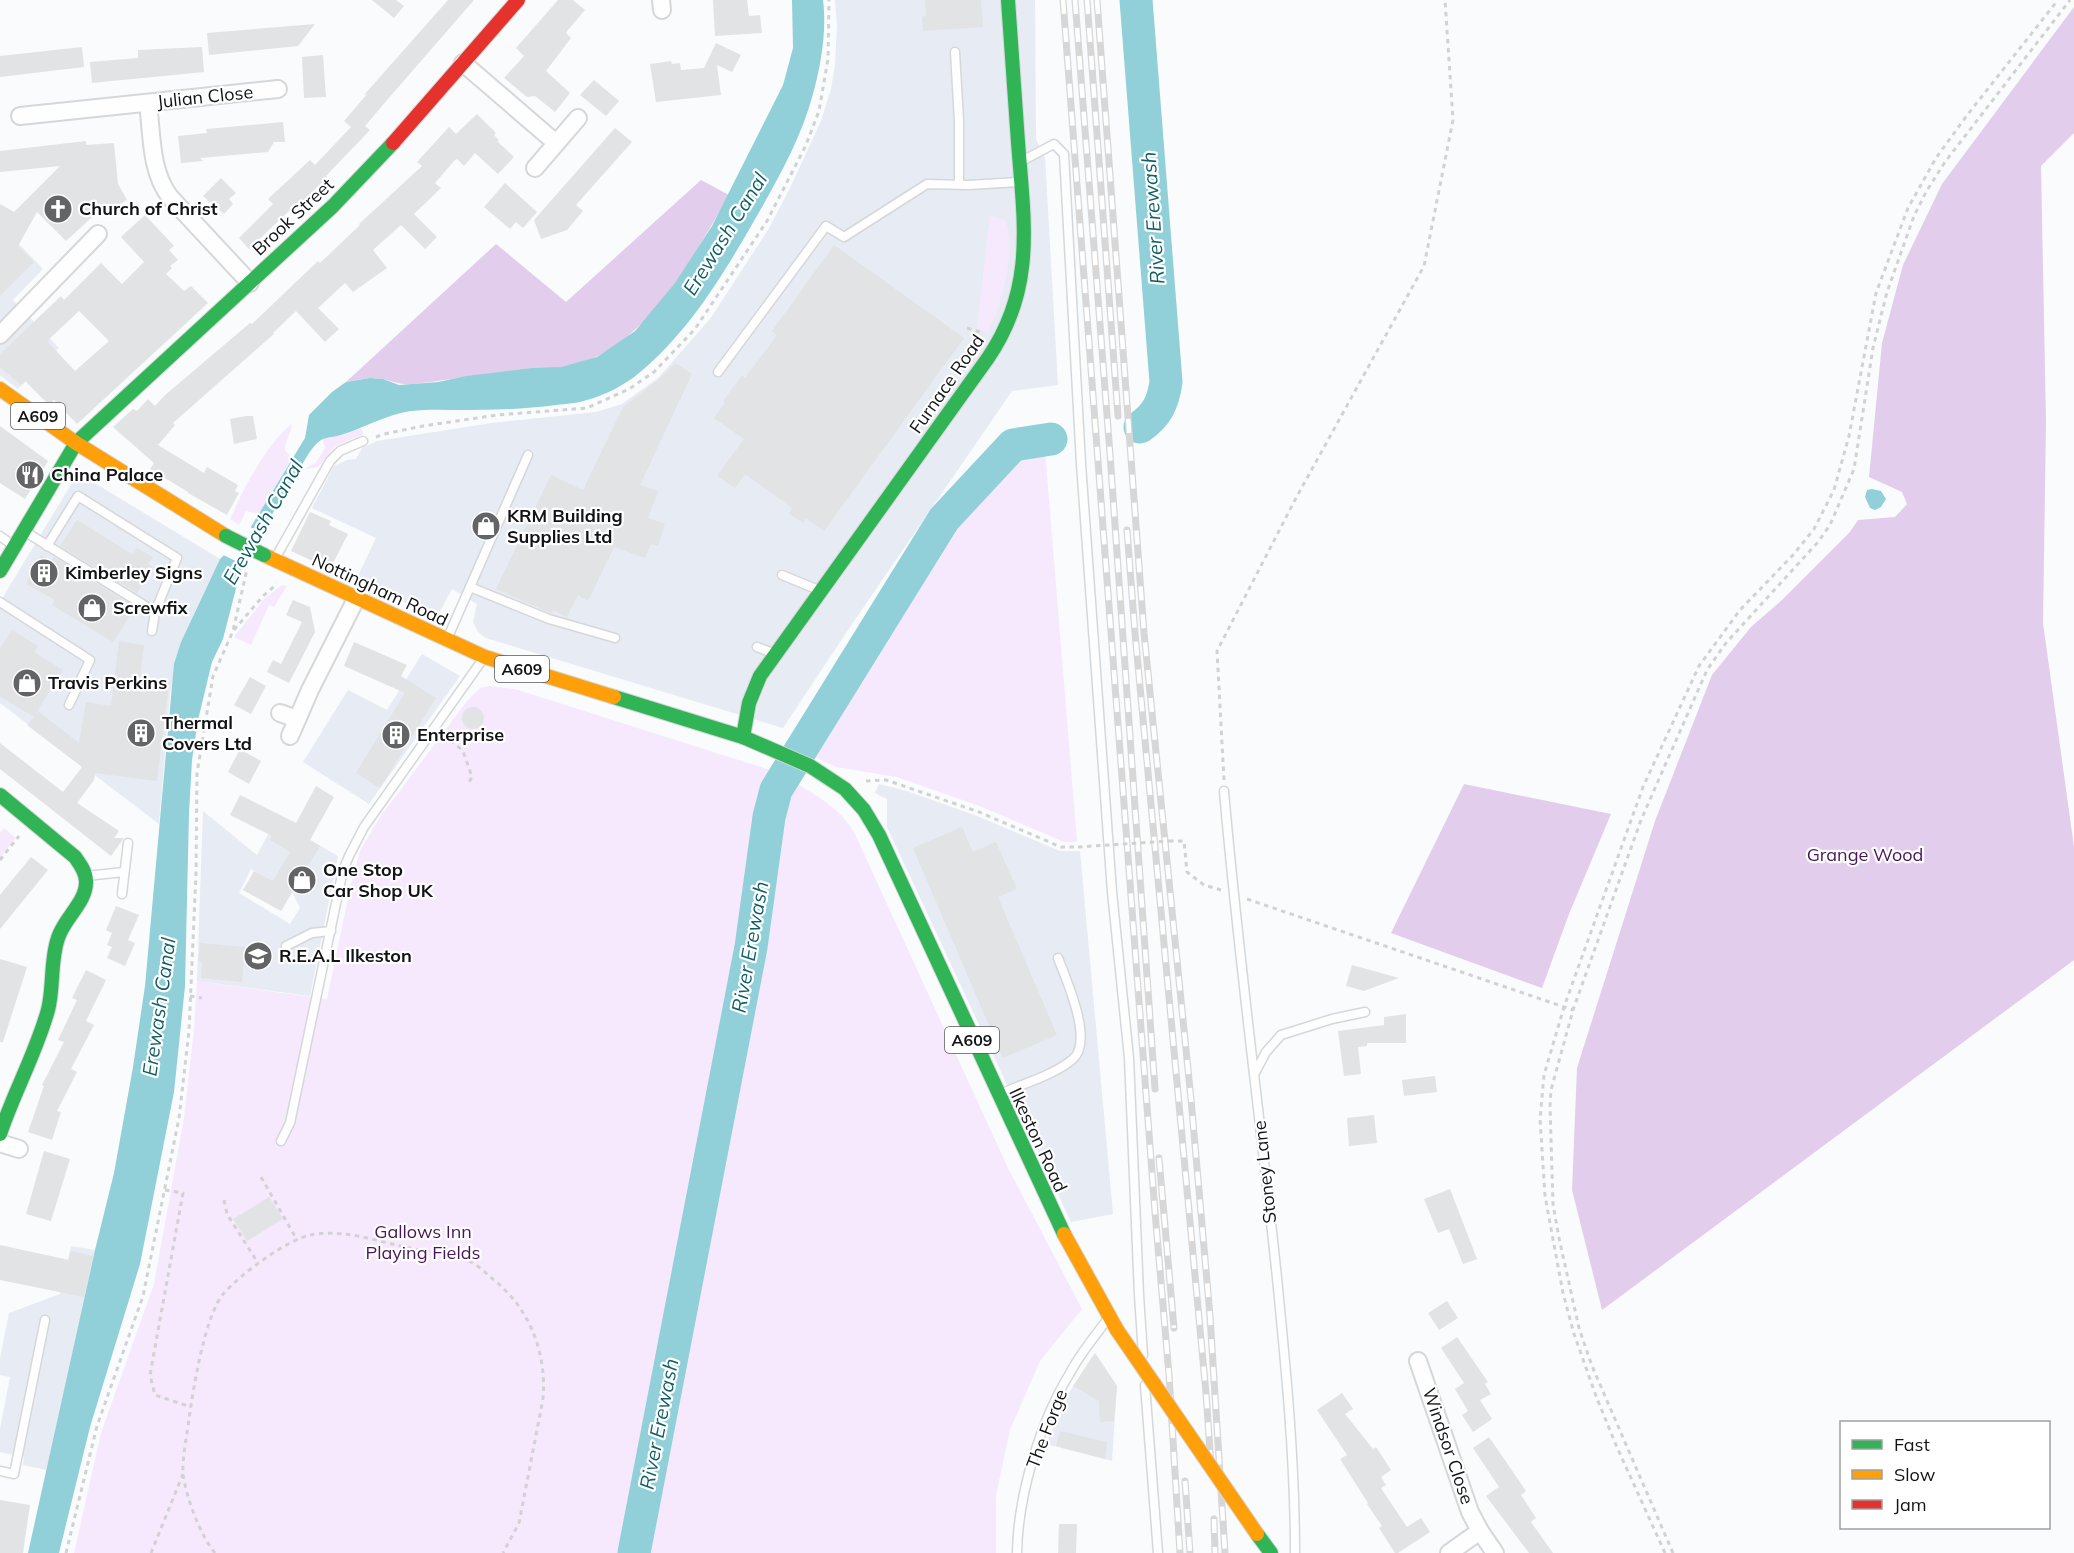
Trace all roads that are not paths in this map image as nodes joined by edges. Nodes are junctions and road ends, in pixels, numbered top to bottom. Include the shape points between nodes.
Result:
1 (518, 0) edge
2 (1008, 0) edge
3 (955, 52) dead end
4 (463, 63) junction
5 (267, 85) dead end
6 (148, 103) junction
7 (20, 116) dead end
8 (578, 118) dead end
9 (556, 143) junction
10 (1020, 162) junction
11 (536, 168) dead end
12 (1021, 182) junction
13 (959, 184) junction
14 (98, 234) dead end
15 (249, 283) junction
16 (0, 335) edge
17 (718, 372) dead end
18 (0, 389) edge
19 (363, 441) road end
20 (76, 443) junction
21 (528, 455) dead end
22 (24, 531) junction
23 (0, 536) edge
24 (47, 546) junction
25 (14, 547) junction
26 (269, 558) junction
27 (0, 570) edge
28 (782, 575) dead end
29 (470, 587) junction
30 (821, 591) junction
31 (356, 599) junction
32 (0, 602) edge
33 (155, 612) junction
34 (152, 631) dead end
35 (615, 638) dead end
36 (447, 640) junction
37 (757, 647) dead end
38 (776, 654) junction
39 (485, 657) junction
40 (69, 705) dead end
41 (280, 713) dead end
42 (297, 719) junction
43 (290, 736) dead end
44 (743, 737) junction
45 (779, 752) joint
46 (1224, 791) road end
47 (0, 795) edge
48 (128, 843) dead end
49 (124, 872) junction
50 (86, 876) junction
51 (122, 894) dead end
52 (331, 931) junction
53 (286, 946) dead end
54 (1058, 958) dead end
55 (1365, 1012) dead end
56 (1254, 1074) junction
57 (997, 1095) junction
58 (0, 1134) edge
59 (281, 1141) dead end
60 (0, 1143) edge
61 (19, 1149) dead end
62 (1110, 1317) junction
63 (45, 1320) dead end
64 (1418, 1361) dead end
65 (0, 1471) edge
66 (1480, 1531) junction
67 (1017, 1553) edge
68 (1158, 1553) edge
69 (1271, 1553) edge
70 (1295, 1553) edge
71 (1449, 1553) edge
72 (1495, 1553) edge

1 - 4 street, Brook Street
2 - 10 street, Furnace Road
3 - 13 lane
4 - 9 street
4 - 15 street, Brook Street via 333,206
5 - 6 street, Julian Close
6 - 7 street, Julian Close via 37,106
6 - 15 street, Julian Close via 160,183
8 - 9 street
9 - 11 street
10 - 12 street, Furnace Road
10 - 68 lane via 1053,144 1064,154 1081,464 1112,892 1129,1058 1139,1295
12 - 13 lane
12 - 30 street, Furnace Road via 1024,257 1019,292 1008,324 988,358
13 - 17 lane via 927,184 844,237 825,226
14 - 16 street
15 - 20 street, Brook Street
18 - 20 street, Nottingham Road / A609
19 - 26 lane via 339,451 330,461
20 - 22 street, Brook Street
20 - 26 street, Nottingham Road / A609, bridge via 226,536
21 - 29 lane
22 - 24 lane
22 - 25 street, Brook Street
23 - 25 lane
24 - 33 lane
24 - 33 lane via 78,495 177,558
25 - 27 street, Brook Street
26 - 31 street, Nottingham Road / A609
28 - 30 lane
29 - 35 lane via 549,619
29 - 36 lane
30 - 38 street, Furnace Road
31 - 36 street, Nottingham Road / A609
31 - 42 street
32 - 40 lane via 90,660
33 - 34 lane
36 - 39 street, Nottingham Road / A609
37 - 38 lane
38 - 44 street, Furnace Road via 754,686
39 - 44 street, Nottingham Road / A609
39 - 52 lane via 364,827 344,870
41 - 42 street
42 - 43 street
44 - 45 street, Nottingham Road / A609
45 - 57 street, Ilkeston Road / A609 via 845,789 864,810 879,835
46 - 56 lane, Stoney Lane
47 - 50 street via 75,857
48 - 49 lane
49 - 50 lane
49 - 51 lane
50 - 58 street via 82,900 58,936 45,1020
52 - 53 lane via 312,933
52 - 59 lane via 290,1123
54 - 57 lane via 1076,1007 1079,1049 1074,1058 1051,1071
55 - 56 lane via 1281,1035
56 - 70 lane, Stoney Lane via 1291,1414
57 - 62 street, Ilkeston Road / A609 via 1054,1216
60 - 61 street
62 - 67 lane, The Forge via 1070,1372 1041,1435 1021,1502
62 - 69 street, Ilkeston Road / A609, bridge
63 - 65 lane via 14,1474
64 - 66 street, Windsor Close
66 - 71 street
66 - 72 street, Windsor Close

